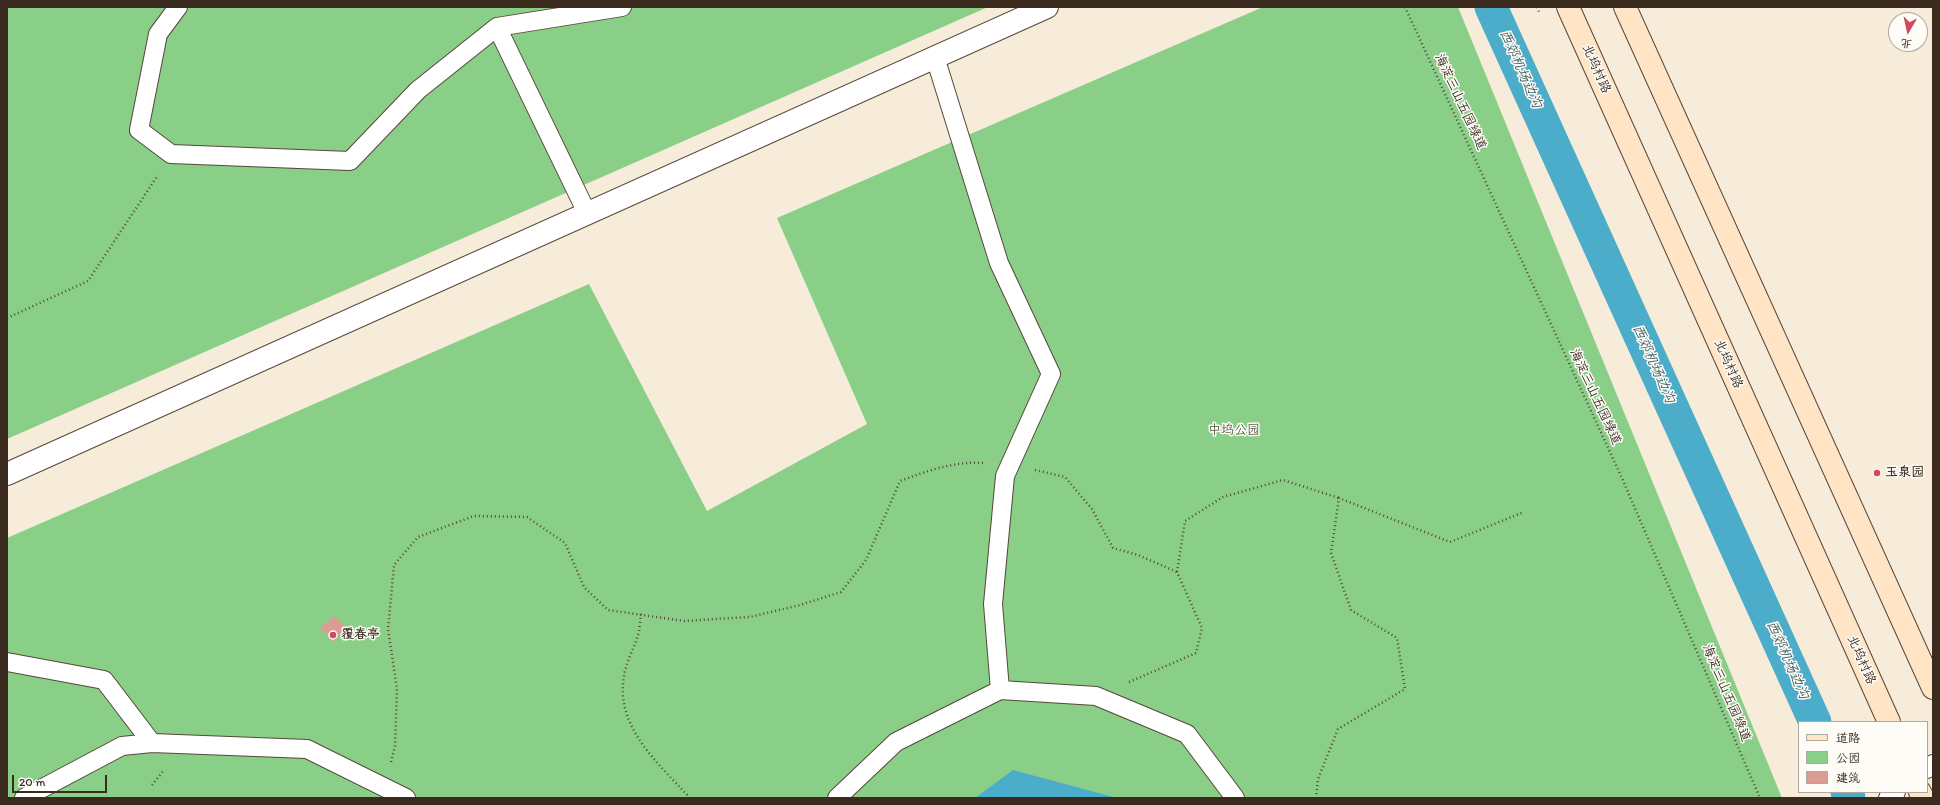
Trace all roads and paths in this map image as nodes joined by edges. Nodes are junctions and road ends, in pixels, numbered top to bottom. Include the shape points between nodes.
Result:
1 (178, 7) edge
2 (622, 7) edge
3 (1047, 7) edge
4 (1404, 7) edge
5 (1568, 7) edge
6 (1625, 7) edge
7 (497, 27) junction
8 (935, 57) junction
9 (171, 154) junction
10 (587, 213) junction
11 (7, 318) edge
12 (1010, 464) junction
13 (7, 474) edge
14 (1339, 498) junction
15 (1524, 512) dead end
16 (1177, 572) junction
17 (641, 614) junction
18 (7, 662) edge
19 (1933, 688) edge
20 (1000, 690) junction
21 (1096, 696) junction
22 (1889, 721) edge
23 (152, 743) junction
24 (384, 788) junction
25 (24, 798) edge
26 (406, 798) edge
27 (686, 798) edge
28 (837, 798) edge
29 (1235, 798) edge
30 (1316, 798) edge
31 (1760, 798) edge

1 - 9 lane via 158,34 139,130
2 - 7 lane
3 - 8 street
4 - 31 path, 海淀三山五园绿道 via 1621,476
5 - 22 main road, 北坞村路
6 - 19 main road
7 - 9 lane via 418,90 350,161
7 - 10 lane
8 - 10 street
8 - 12 lane via 999,263 1051,374
9 - 11 path via 88,281
10 - 13 street
12 - 16 path via 1065,477 1092,509 1113,548 1138,555
12 - 17 path via 968,462 930,470 900,481 866,560 841,592 750,617 684,621
12 - 20 lane via 1005,476 993,604
14 - 15 path via 1450,542
14 - 16 path via 1283,480 1223,497 1185,521
14 - 30 path via 1331,553 1351,610 1398,638 1405,689 1338,729 1318,779
16 - 21 path via 1202,628 1196,653
17 - 24 path via 608,610 584,587 565,543 527,517 474,516 418,537 394,564 388,629 397,689 395,746
17 - 27 path via 638,635 624,676 623,696 627,717 644,748 687,795
18 - 23 lane via 104,680
20 - 21 lane
20 - 28 lane via 896,742
21 - 29 lane via 1187,734
23 - 24 lane via 307,749
23 - 25 lane via 122,746
24 - 26 lane

